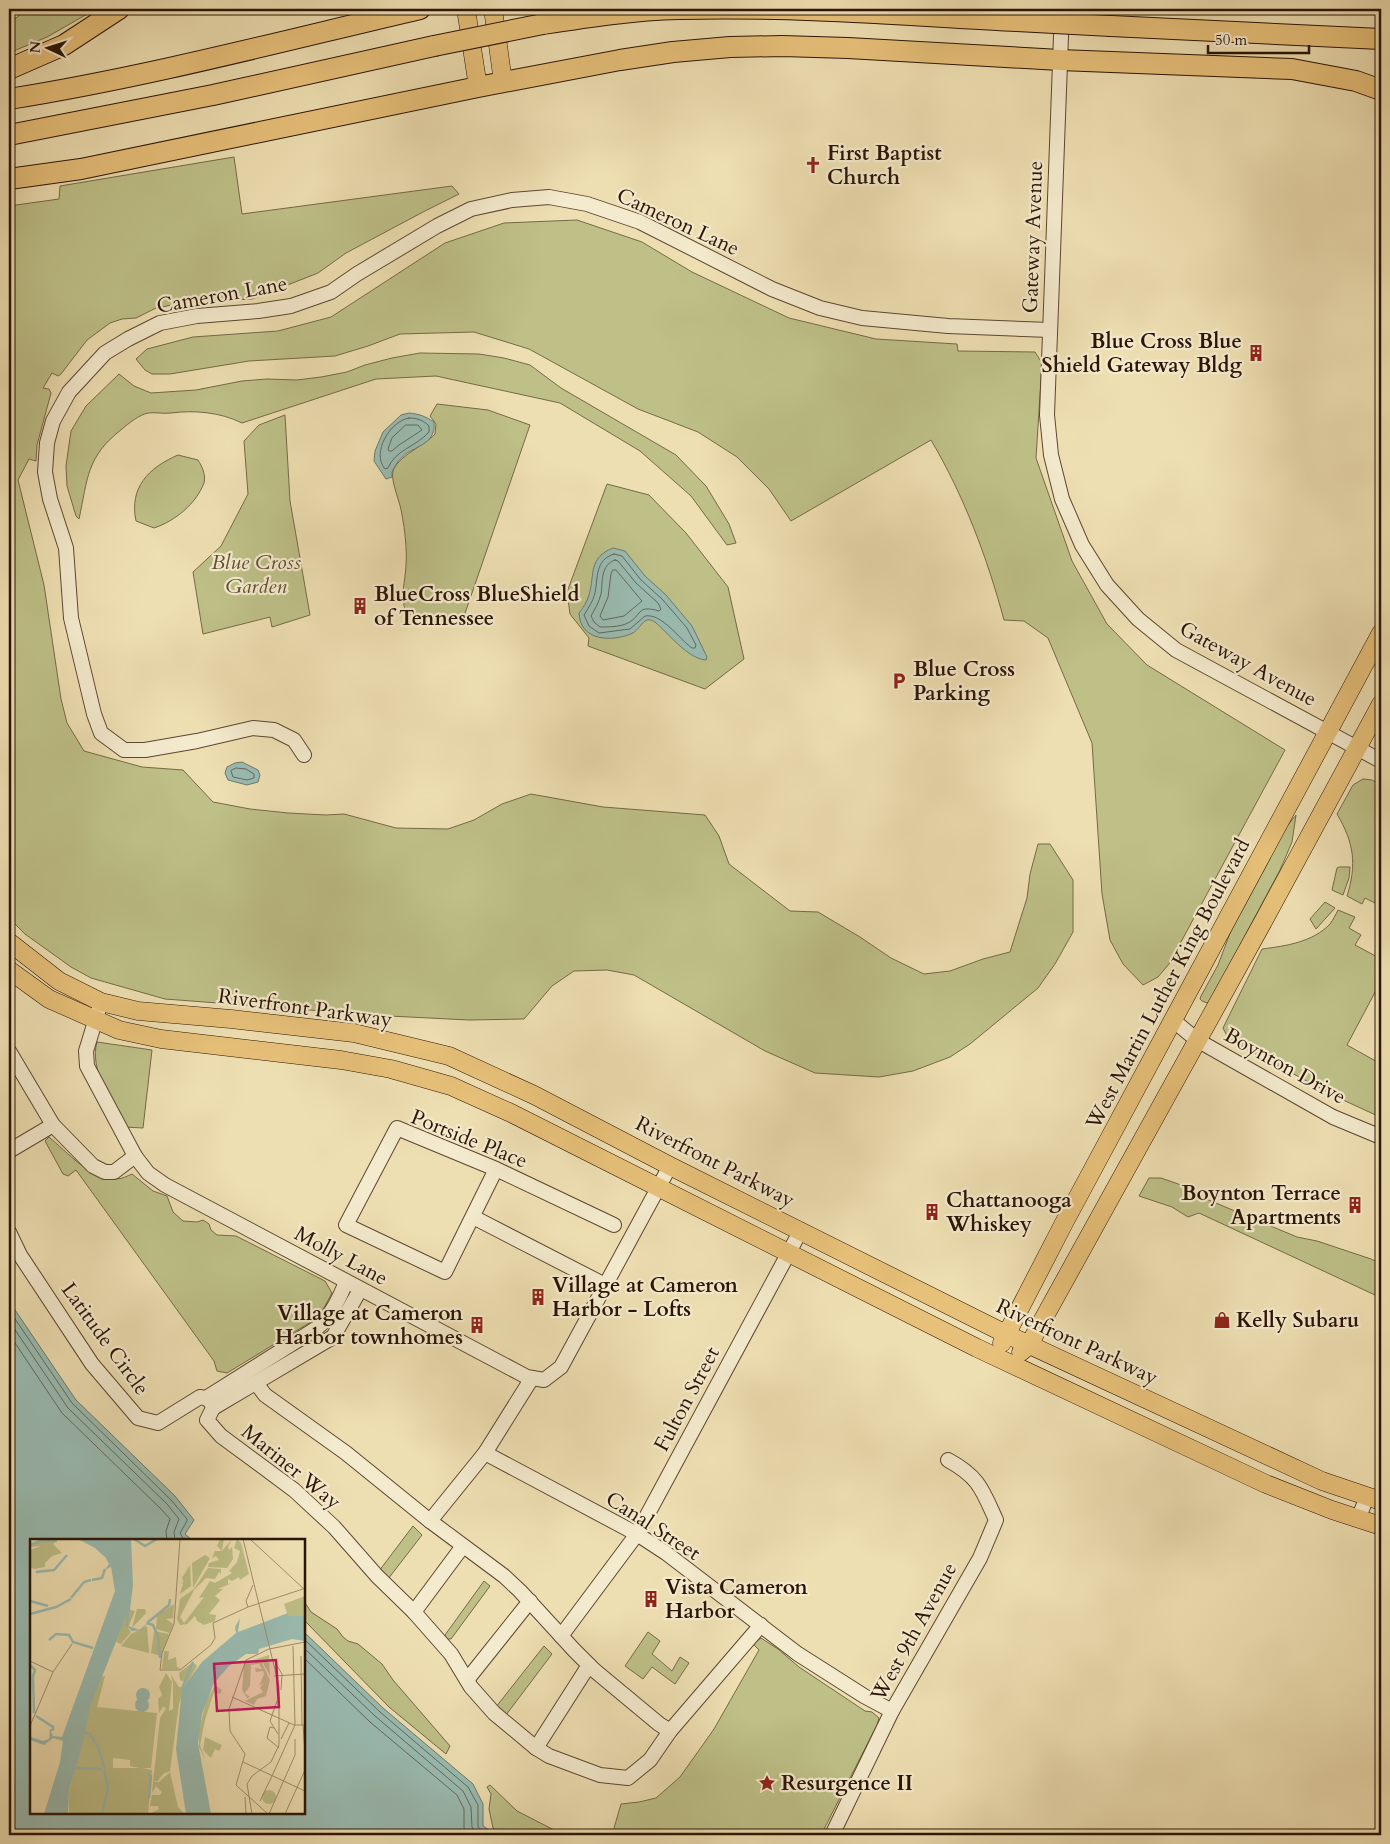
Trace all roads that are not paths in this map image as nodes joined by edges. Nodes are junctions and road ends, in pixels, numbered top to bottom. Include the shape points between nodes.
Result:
1 (118, 9) edge
2 (420, 9) edge
3 (466, 9) edge
4 (493, 9) edge
5 (1062, 9) edge
6 (1381, 39) edge
7 (1060, 60) junction
8 (9, 69) edge
9 (503, 82) junction
10 (478, 87) junction
11 (1381, 90) edge
12 (9, 99) edge
13 (9, 135) edge
14 (9, 179) edge
15 (1050, 330) junction
16 (1381, 634) edge
17 (1381, 704) edge
18 (1328, 732) junction
19 (1358, 748) junction
20 (304, 755) dead end
21 (1381, 760) edge
22 (9, 942) edge
23 (9, 970) edge
24 (101, 1002) junction
25 (96, 1020) junction
26 (1174, 1021) junction
27 (1197, 1040) junction
28 (9, 1051) edge
29 (54, 1125) junction
30 (1381, 1137) edge
31 (9, 1151) edge
32 (135, 1156) junction
33 (670, 1166) junction
34 (496, 1169) junction
35 (658, 1188) junction
36 (473, 1217) junction
37 (614, 1225) dead end
38 (801, 1230) junction
39 (9, 1232) edge
40 (788, 1253) junction
41 (346, 1282) junction
42 (605, 1286) junction
43 (360, 1290) junction
44 (1006, 1334) junction
45 (1028, 1345) junction
46 (1003, 1360) junction
47 (532, 1378) junction
48 (256, 1383) junction
49 (204, 1402) junction
50 (485, 1453) junction
51 (948, 1460) dead end
52 (1374, 1499) edge
53 (1358, 1519) junction
54 (430, 1521) junction
55 (1381, 1526) edge
56 (637, 1534) junction
57 (463, 1546) junction
58 (530, 1601) junction
59 (414, 1612) junction
60 (761, 1625) junction
61 (561, 1636) junction
62 (589, 1665) junction
63 (467, 1680) junction
64 (892, 1711) junction
65 (670, 1731) junction
66 (536, 1748) junction
67 (832, 1835) edge

1 - 8 highway via 64,45
2 - 12 highway via 203,60
3 - 10 main road
4 - 9 main road
5 - 7 street, Gateway Avenue
6 - 13 highway, bridge via 810,11 715,9 644,12 543,24
7 - 9 highway via 848,48 730,48 673,52
7 - 11 highway via 1292,69 1347,79
7 - 15 street, Gateway Avenue
9 - 10 highway
10 - 14 highway via 81,169
15 - 18 street, Gateway Avenue via 1047,415 1051,455 1062,498 1082,545 1107,585 1138,619 1176,650
15 - 20 street, Cameron Lane via 948,326 862,318 820,308 772,289 640,222 587,204 549,197 512,200 471,210 437,226 332,292 258,311 160,323 128,339 104,353 70,392 53,421 46,443 45,472 66,548 71,618 101,733 124,750 145,750 253,728 274,730 294,740
16 - 18 main road, West Martin Luther King Boulevard
17 - 19 main road
18 - 19 street, Gateway Avenue
18 - 26 main road, West Martin Luther King Boulevard
19 - 21 street, Gateway Avenue
19 - 27 main road
22 - 24 main road, Riverfront Parkway via 58,981
23 - 25 main road via 49,999
24 - 25 street, Molly Lane
24 - 33 main road, Riverfront Parkway via 138,1010 354,1033 449,1056 534,1095
25 - 32 street, Molly Lane via 86,1050 87,1066
25 - 35 main road via 118,1030 161,1039 341,1060 391,1069 451,1086
26 - 27 street, Boynton Drive
26 - 44 main road, West Martin Luther King Boulevard
27 - 30 street, Boynton Drive via 1333,1117
27 - 45 main road
28 - 29 street
29 - 31 street
29 - 32 street via 102,1172 117,1171
32 - 41 street, Molly Lane via 148,1173 164,1185
33 - 35 street
33 - 38 main road, Riverfront Parkway
34 - 36 street
34 - 36 street, Portside Place via 397,1128 346,1225 446,1272
34 - 37 street, Portside Place
35 - 40 main road
35 - 42 street
36 - 42 street
38 - 40 street, Fulton Street
38 - 44 main road, Riverfront Parkway
39 - 49 street, Latitude Circle via 20,1255 92,1364 138,1418 158,1423
40 - 46 main road
40 - 56 street, Fulton Street
41 - 43 street, Molly Lane
41 - 49 street, Latitude Circle via 325,1321 317,1328
42 - 47 street via 561,1367 544,1380
43 - 47 street, Molly Lane
43 - 48 street, Latitude Circle via 333,1337
44 - 45 main road, Riverfront Parkway
44 - 46 main road, West Martin Luther King Boulevard
45 - 46 main road
45 - 52 main road, Riverfront Parkway via 1322,1481
46 - 53 main road via 1266,1484
47 - 50 street
48 - 49 street, Latitude Circle
48 - 54 street via 265,1395
49 - 59 street, Mariner Way via 207,1420 221,1436 301,1497 334,1527
50 - 54 street
50 - 56 street, Canal Street
51 - 64 street, West 9th Avenue via 965,1469 981,1486 996,1520 980,1558
52 - 53 street
53 - 55 main road
54 - 57 street
56 - 60 street, Canal Street
56 - 61 street, Fulton Street
57 - 58 street via 504,1576
57 - 59 street
58 - 61 street
58 - 63 street
59 - 63 street via 451,1654
60 - 64 street, Canal Street via 812,1663
60 - 65 street
61 - 62 street
62 - 65 street
62 - 66 street
63 - 66 street via 494,1713
64 - 67 street, West 9th Avenue
65 - 66 street via 650,1760 628,1778 600,1775

